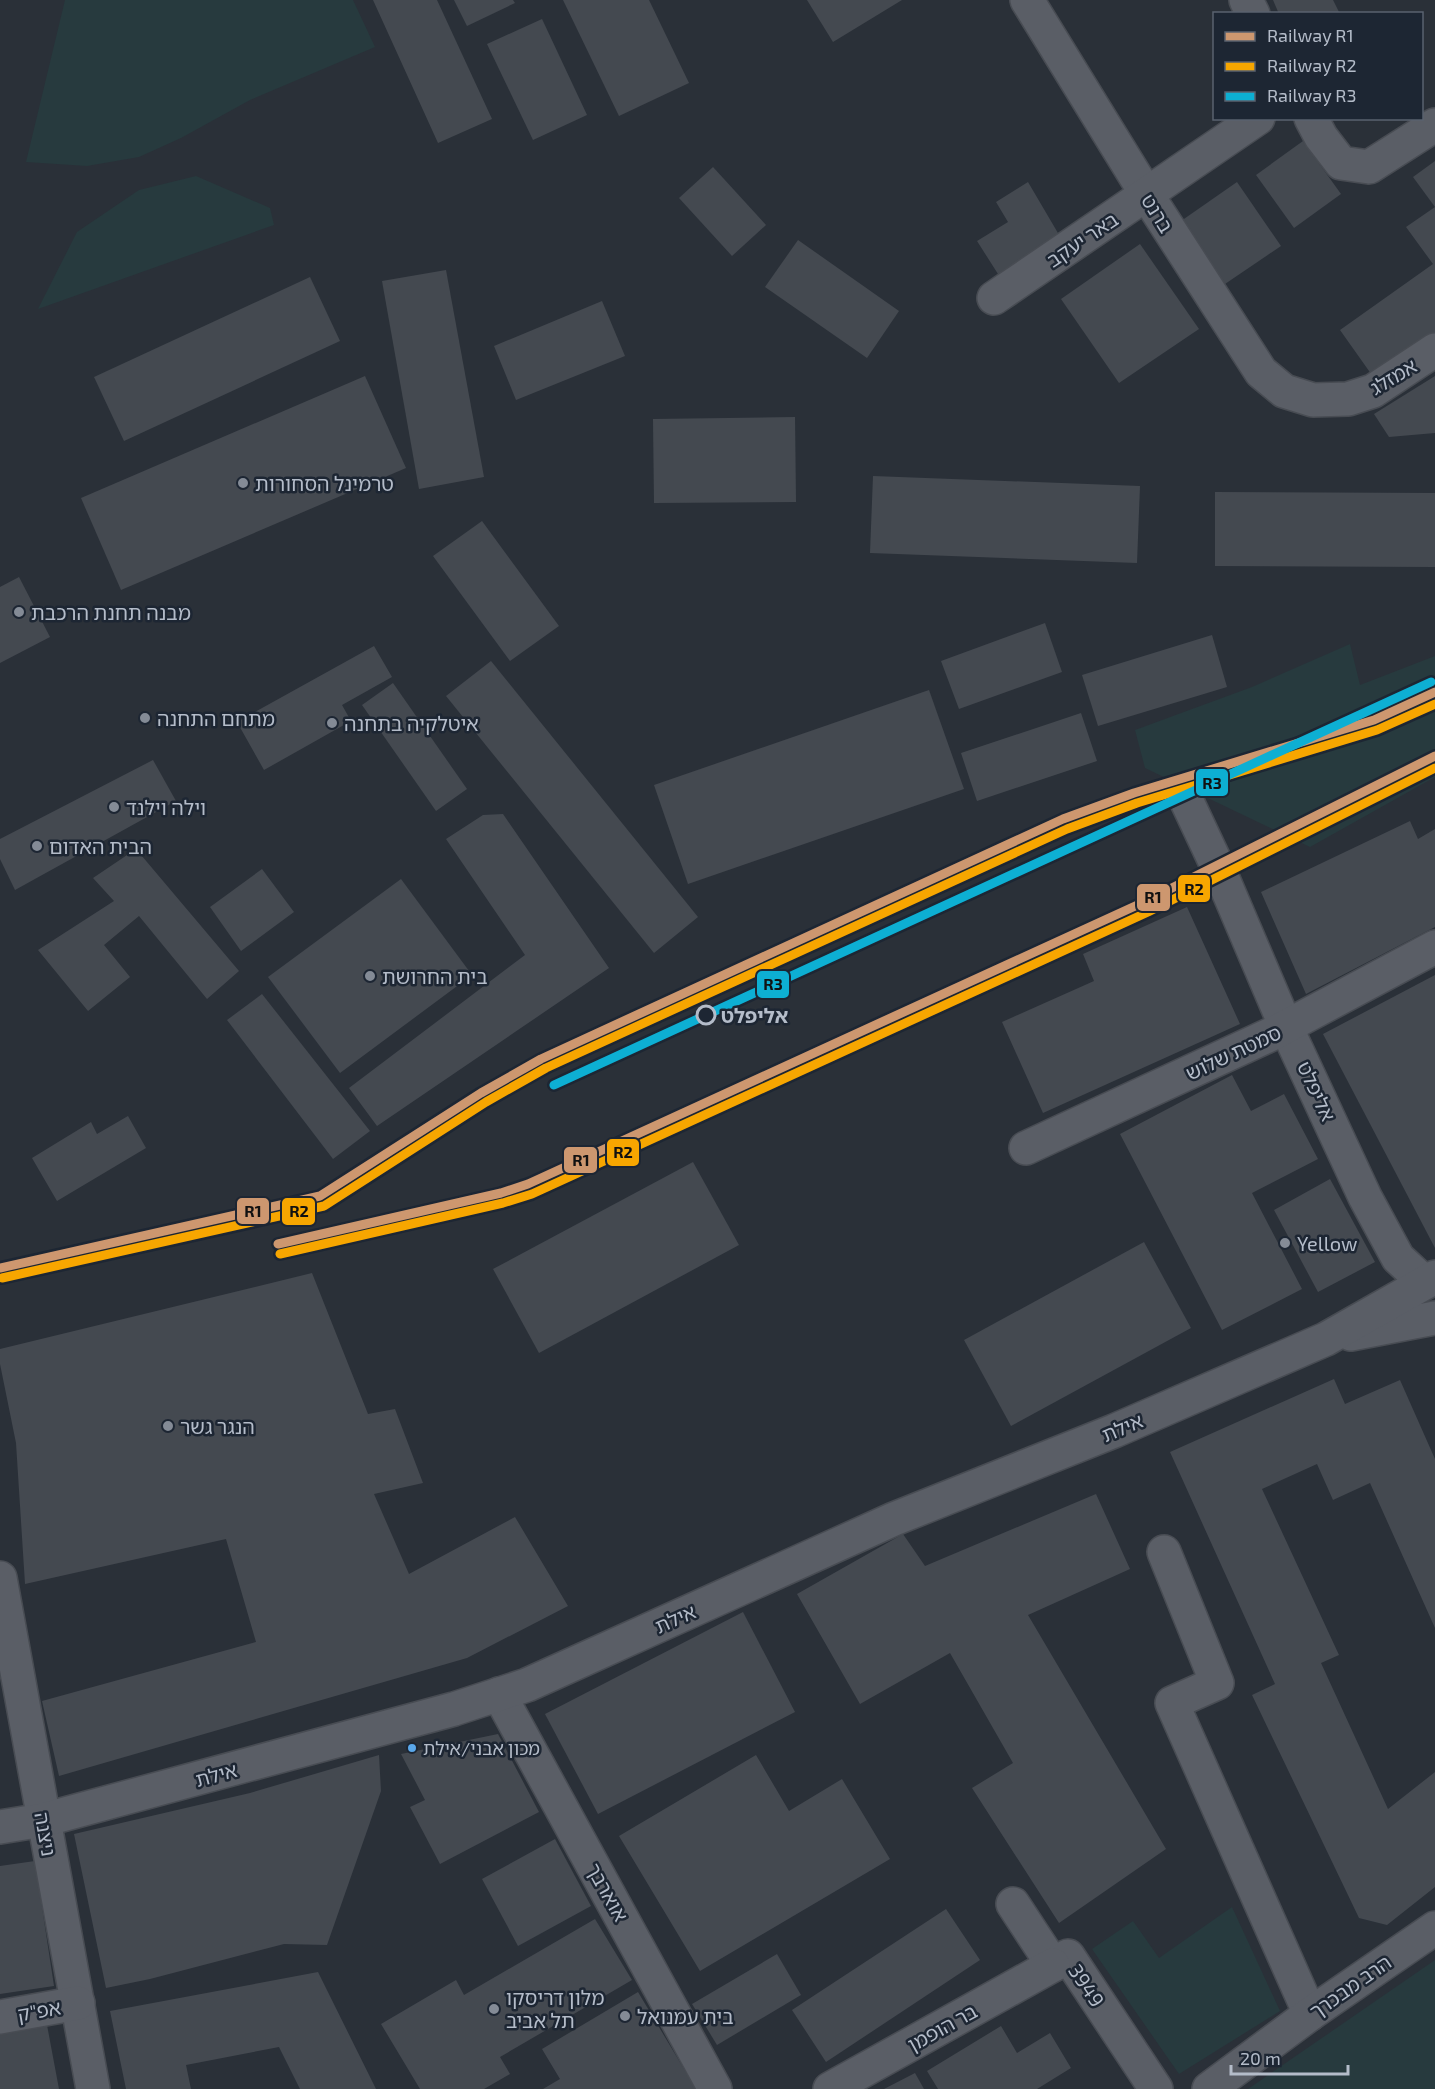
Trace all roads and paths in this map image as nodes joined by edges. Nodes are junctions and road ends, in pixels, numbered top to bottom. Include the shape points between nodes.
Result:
1 (1028, 0) edge
2 (1255, 120) edge
3 (1312, 120) edge
4 (1435, 125) edge
5 (1147, 195) junction
6 (994, 298) dead end
7 (1435, 350) edge
8 (1313, 400) joint
9 (1182, 791) dead end
10 (1435, 947) edge
11 (1286, 1027) junction
12 (1026, 1148) dead end
13 (1430, 1280) edge
14 (1435, 1318) edge
15 (1326, 1339) junction
16 (1164, 1552) dead end
17 (0, 1578) edge
18 (499, 1694) junction
19 (44, 1820) junction
20 (0, 1827) edge
21 (1013, 1904) dead end
22 (1435, 1928) edge
23 (1053, 1965) junction
24 (78, 2003) junction
25 (1310, 2014) junction
26 (0, 2017) edge
27 (93, 2089) edge
28 (715, 2089) edge
29 (830, 2089) edge
30 (1156, 2089) edge
31 (1209, 2089) edge

1 - 5 street, ברנט
2 - 5 street, באר יעקב
3 - 4 street via 1341,163 1369,168
5 - 6 street, באר יעקב
5 - 8 street, ברנט via 1261,372 1284,391
7 - 8 street, אמזלג via 1373,391 1348,399
9 - 11 street, אליפלט
10 - 11 street, סמטת שלוש
11 - 12 street, סמטת שלוש
11 - 13 street, אליפלט via 1398,1258
13 - 15 street, אילת
14 - 15 street, אילת
15 - 18 street, אילת via 1114,1431 894,1519 537,1681
16 - 25 street via 1217,1683 1172,1703
17 - 19 street, ניצנה
18 - 19 street, אילת
18 - 28 street, אוארבך
19 - 20 street, אילת
19 - 24 street, ניצנה
21 - 23 street, 3949
22 - 25 street, הרב מבכרך
23 - 29 street, בר הופמן
23 - 30 street, 3949 via 1068,1956
24 - 26 street, אפ"ק
24 - 27 street, ניצנה
25 - 31 street, הרב מבכרך

